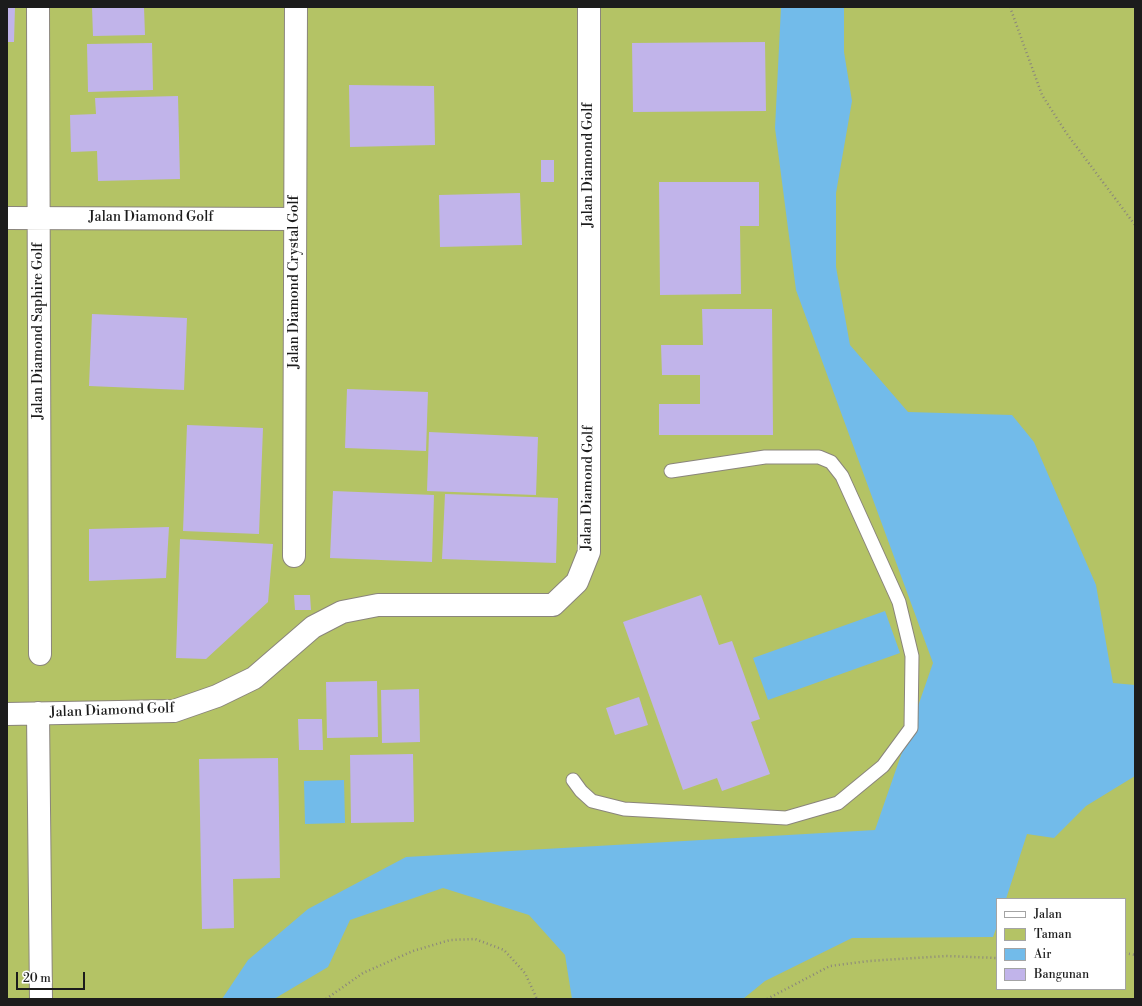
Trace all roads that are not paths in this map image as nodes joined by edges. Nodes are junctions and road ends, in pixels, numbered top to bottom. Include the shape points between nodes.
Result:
1 (38, 7) edge
2 (296, 7) edge
3 (589, 7) edge
4 (7, 218) edge
5 (39, 218) junction
6 (295, 219) junction
7 (671, 471) dead end
8 (294, 556) dead end
9 (40, 654) dead end
10 (7, 714) edge
11 (38, 714) junction
12 (573, 780) dead end
13 (41, 999) edge

1 - 5 street, Jalan Diamond Saphire Golf
2 - 6 street, Jalan Diamond Crystal Golf
3 - 11 street, Jalan Diamond Golf via 589,552 577,582 553,605 378,605 342,612 313,628 254,678 217,696 174,711
4 - 5 street, Jalan Diamond Golf
5 - 6 street, Jalan Diamond Golf
5 - 9 street, Jalan Diamond Saphire Golf
6 - 8 street, Jalan Diamond Crystal Golf
7 - 12 lane via 765,457 818,457 831,462 842,476 899,602 912,656 911,728 883,766 838,803 786,818 624,809 592,801
10 - 11 street, Jalan Diamond Golf
11 - 13 street, Jalan Diamond Golf

